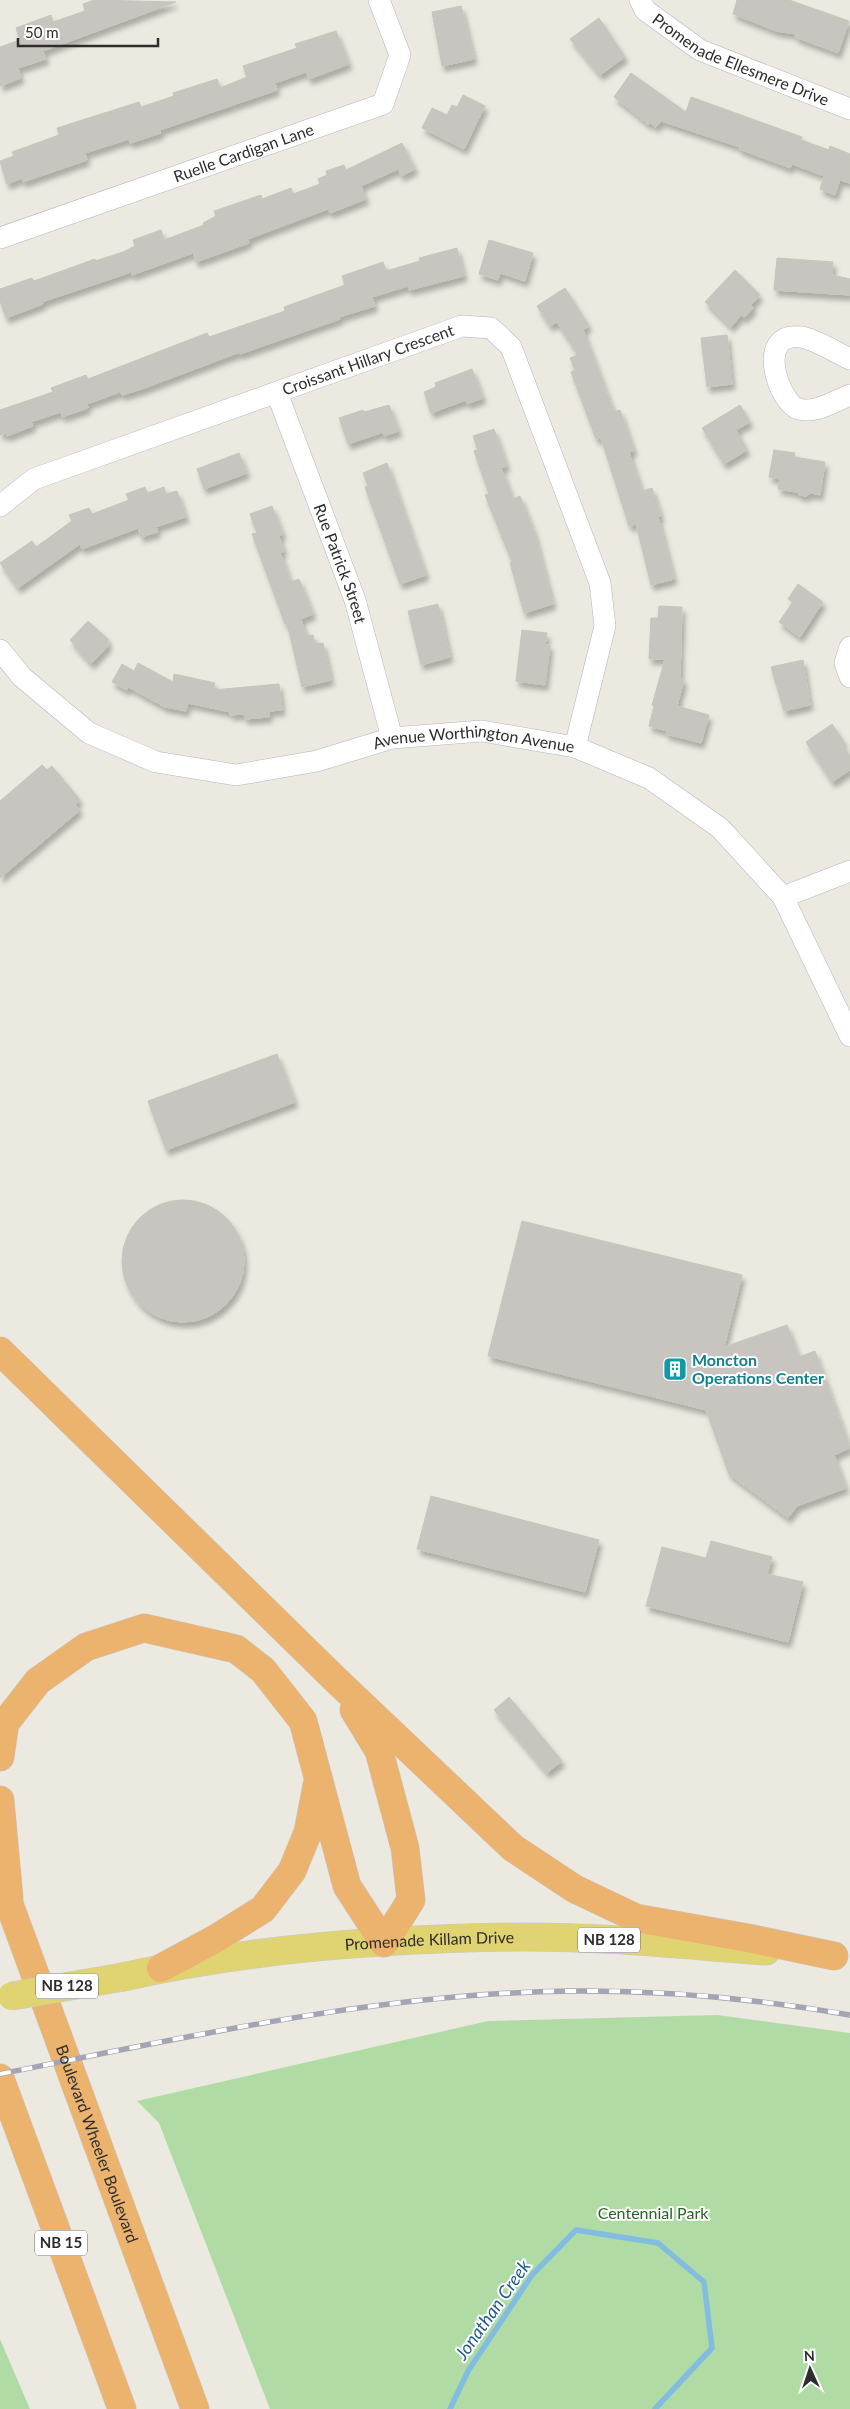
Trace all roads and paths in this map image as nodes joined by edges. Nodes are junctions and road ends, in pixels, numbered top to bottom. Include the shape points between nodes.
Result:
1 (379, 0) edge
2 (640, 0) edge
3 (850, 109) edge
4 (0, 238) edge
5 (850, 359) edge
6 (277, 393) junction
7 (850, 395) edge
8 (0, 506) edge
9 (850, 647) edge
10 (0, 650) edge
11 (850, 678) edge
12 (392, 738) junction
13 (576, 746) junction
14 (850, 871) edge
15 (783, 897) junction
16 (850, 1036) edge
17 (0, 1351) edge
18 (337, 1681) junction
19 (0, 1757) edge
20 (319, 1776) junction
21 (0, 1800) edge
22 (0, 1879) edge
23 (11, 1912) junction
24 (384, 1943) junction
25 (842, 1957) edge
26 (162, 1968) junction
27 (6, 1997) edge
28 (0, 2078) edge
29 (122, 2409) edge
30 (195, 2409) edge

1 - 4 street, Ruelle Cardigan Lane via 400,55 383,104
2 - 3 street, Promenade Ellesmere Drive via 644,10 700,50
5 - 7 street via 803,337 793,337 778,344 773,358 792,406 814,409
6 - 8 street, Croissant Hillary Crescent via 34,479
6 - 12 street, Rue Patrick Street via 355,600
6 - 13 street, Croissant Hillary Crescent via 462,326 491,328 511,347 600,583 605,626
9 - 11 street via 845,663
10 - 12 street, Avenue Worthington Avenue via 22,677 89,733 156,762 236,775 317,761
12 - 13 street, Avenue Worthington Avenue via 482,731
13 - 15 street, Avenue Worthington Avenue via 649,778 720,828
14 - 15 street
15 - 16 street, Avenue Worthington Avenue
17 - 18 highway
18 - 24 highway via 379,1751 405,1848 411,1900
18 - 25 highway via 513,1848 575,1889 636,1918
19 - 20 highway via 5,1723 38,1681 86,1647 144,1628 236,1649 263,1670 303,1720
20 - 24 highway via 347,1886
20 - 26 highway via 308,1832 292,1871 263,1909
21 - 23 highway
22 - 23 highway, Boulevard Wheeler Boulevard
23 - 30 highway, Boulevard Wheeler Boulevard
24 - 25 main road, Promenade Killam Drive / NB 128 via 518,1937 622,1940
24 - 26 main road, Promenade Killam Drive / NB 128 via 266,1952
26 - 27 main road, Promenade Killam Drive / NB 128, bridge
28 - 29 highway, NB 15

